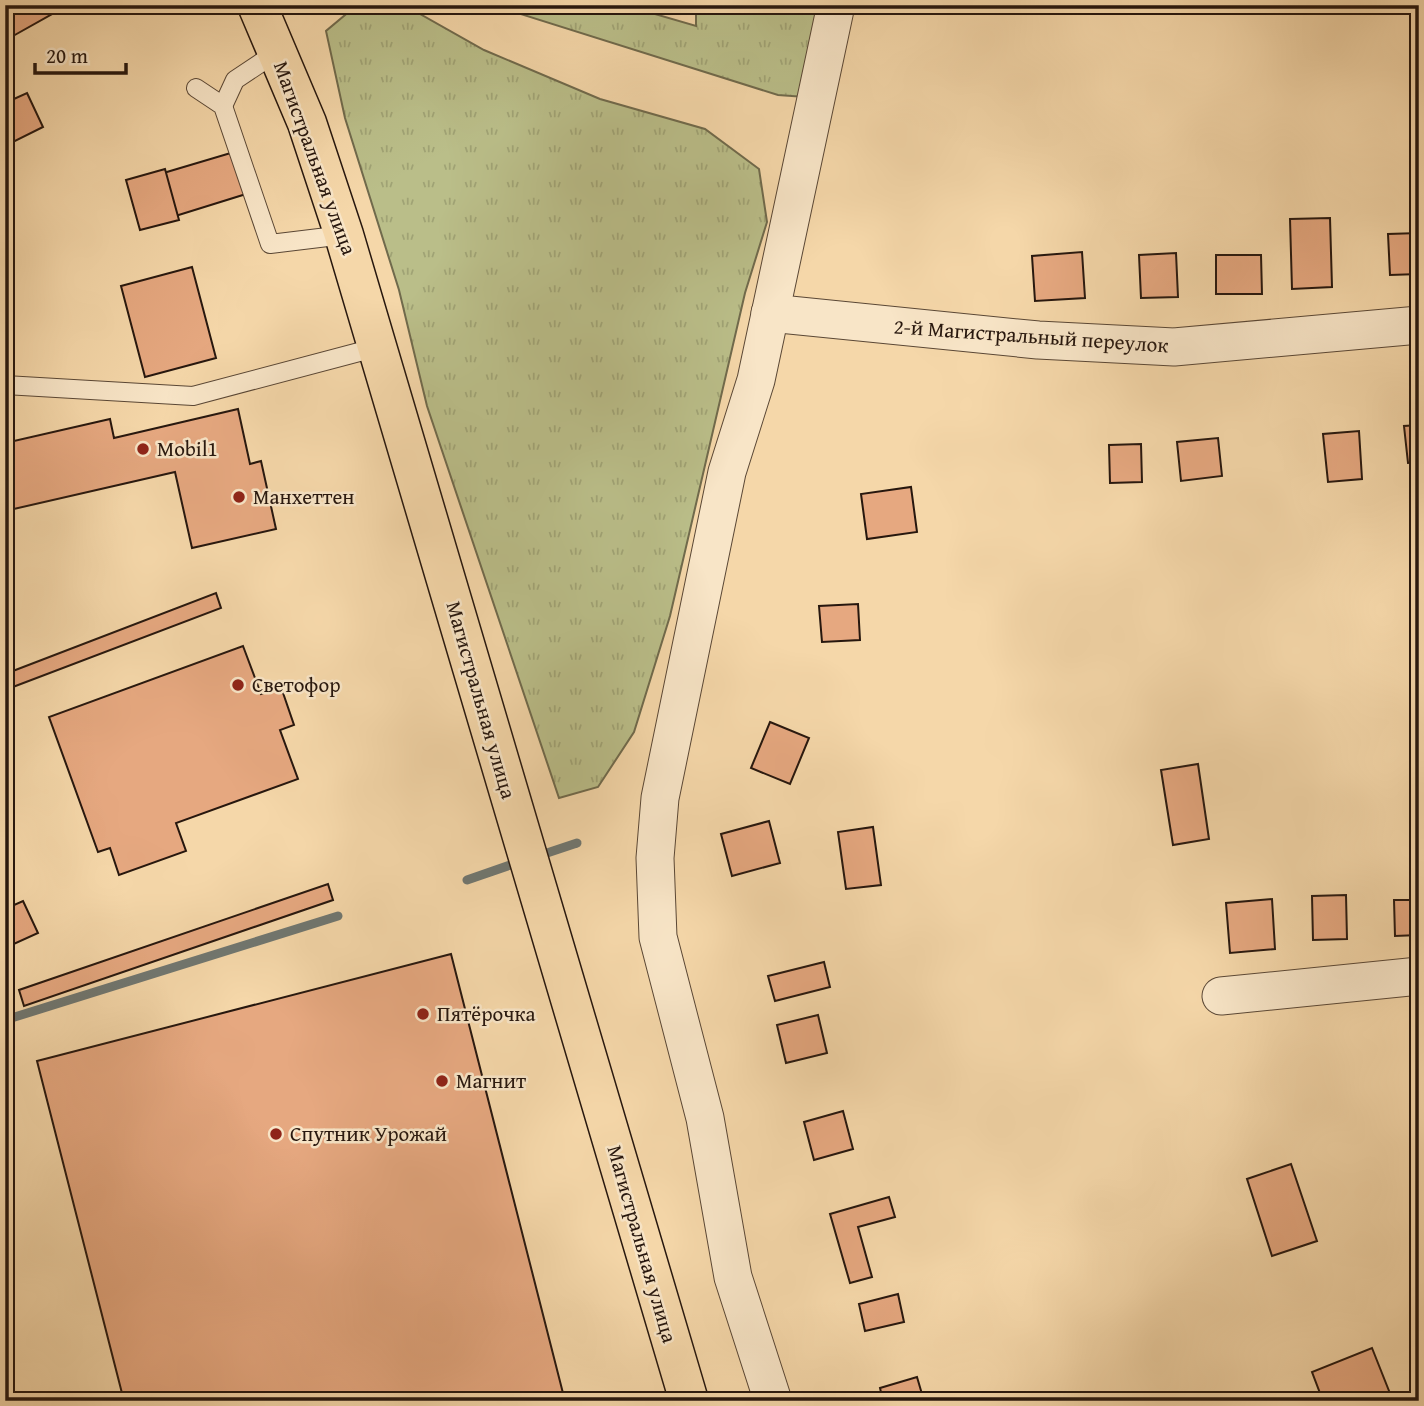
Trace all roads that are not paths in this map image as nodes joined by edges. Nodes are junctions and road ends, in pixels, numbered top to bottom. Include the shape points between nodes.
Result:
1 (257, 5) edge
2 (836, 5) edge
3 (277, 52) junction
4 (196, 88) dead end
5 (223, 106) junction
6 (344, 235) junction
7 (770, 313) junction
8 (1419, 325) edge
9 (378, 347) junction
10 (5, 385) edge
11 (1419, 976) edge
12 (1221, 996) dead end
13 (689, 1401) edge
14 (773, 1401) edge

1 - 3 main road, Магистральная улица
2 - 7 street
3 - 5 lane via 235,80
3 - 6 main road, Магистральная улица via 307,123
4 - 5 lane
5 - 6 lane via 270,244
6 - 9 main road, Магистральная улица
7 - 8 street, 2-й Магистральный переулок via 1038,340 1174,347
7 - 14 street via 756,380 727,472 660,798 655,858 658,937 705,1118 733,1277
9 - 10 lane via 193,396
9 - 13 main road, Магистральная улица
11 - 12 street

